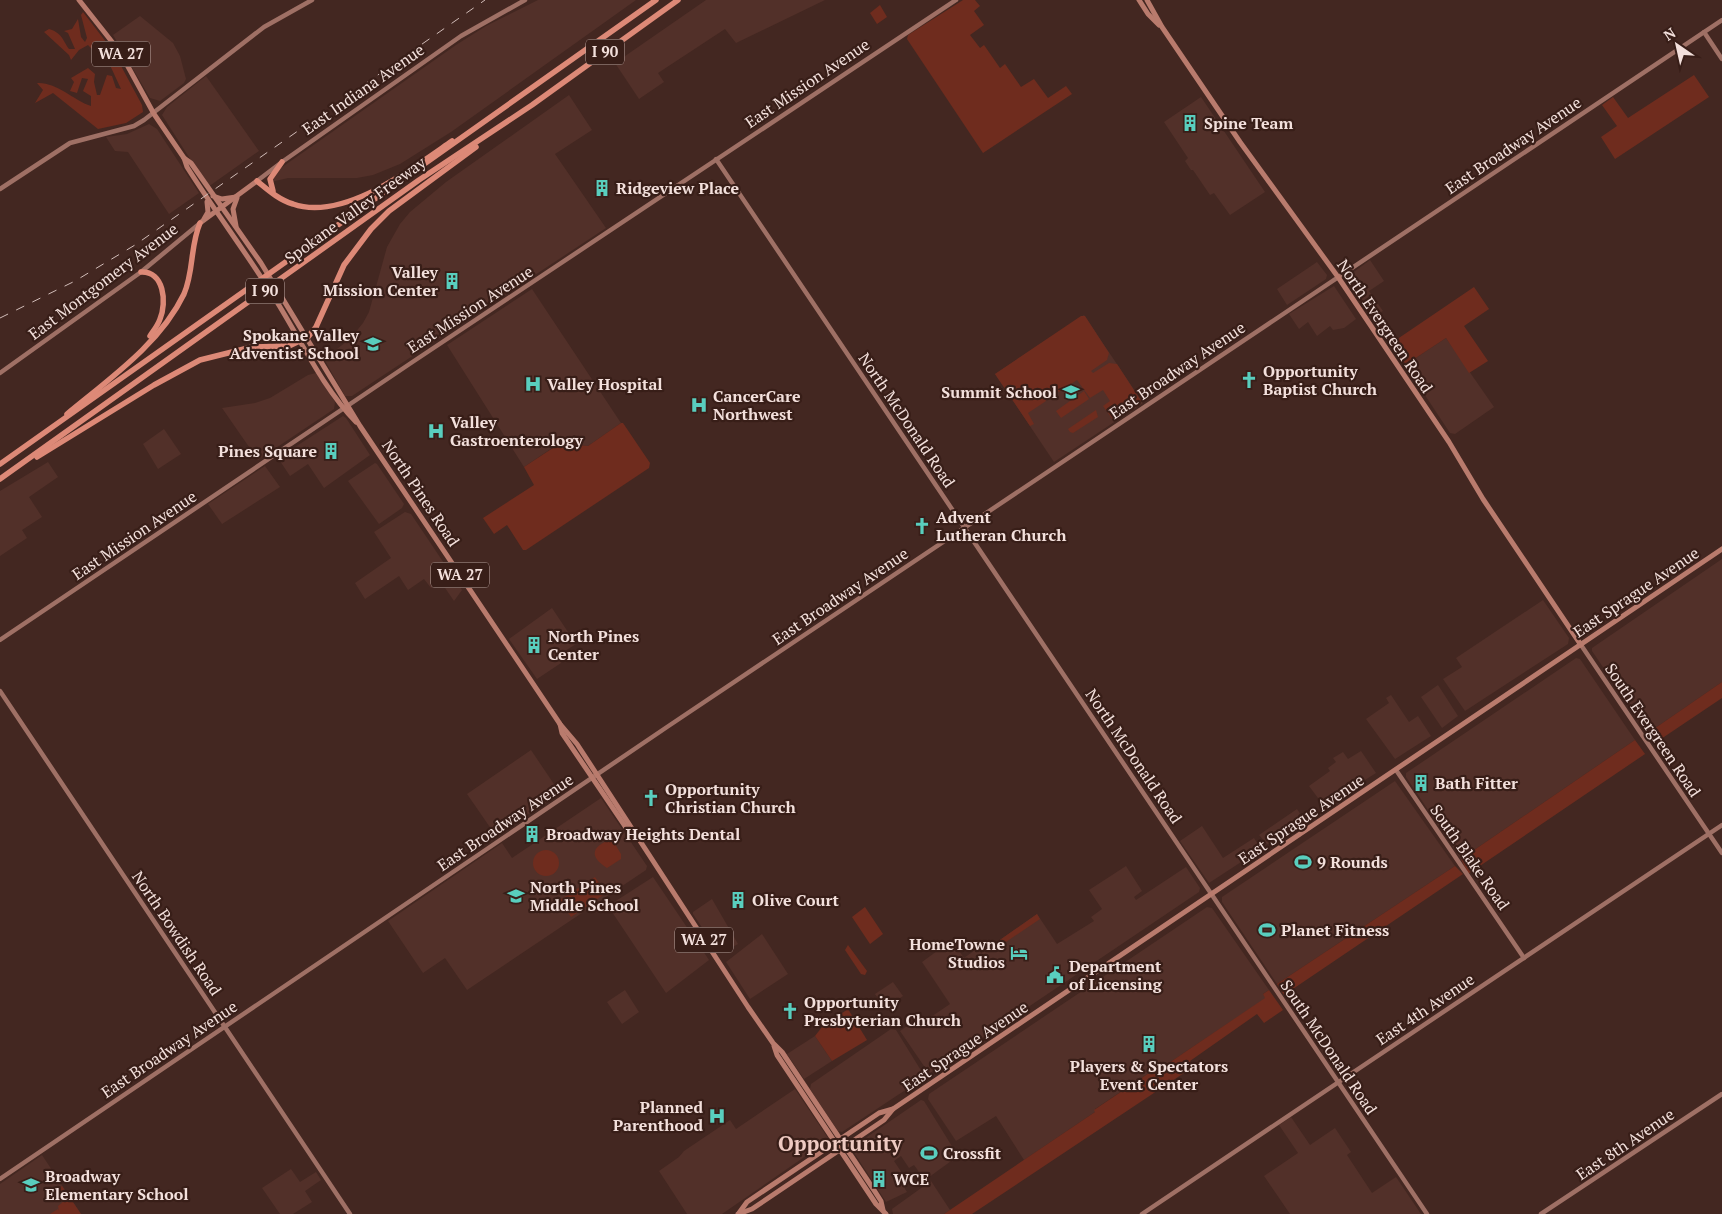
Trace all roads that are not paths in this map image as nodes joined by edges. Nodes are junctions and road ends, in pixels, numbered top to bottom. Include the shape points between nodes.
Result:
1 (78, 0) edge
2 (312, 0) edge
3 (525, 0) edge
4 (656, 0) edge
5 (678, 0) edge
6 (956, 0) edge
7 (1139, 0) edge
8 (1147, 0) edge
9 (1722, 20) edge
10 (1162, 26) junction
11 (1704, 32) junction
12 (1722, 58) edge
13 (523, 95) junction
14 (532, 105) junction
15 (154, 114) junction
16 (716, 159) junction
17 (282, 162) junction
18 (257, 181) junction
19 (0, 189) edge
20 (278, 196) junction
21 (209, 197) junction
22 (237, 197) junction
23 (221, 209) junction
24 (215, 213) junction
25 (200, 224) junction
26 (238, 231) junction
27 (141, 272) junction
28 (1338, 277) junction
29 (308, 337) junction
30 (301, 341) junction
31 (130, 362) junction
32 (0, 373) edge
33 (349, 405) junction
34 (343, 408) junction
35 (360, 426) junction
36 (26, 446) junction
37 (0, 464) edge
38 (0, 479) edge
39 (964, 528) junction
40 (1722, 549) edge
41 (0, 640) edge
42 (1581, 646) junction
43 (0, 691) edge
44 (1396, 770) junction
45 (595, 776) junction
46 (1722, 825) edge
47 (1708, 834) junction
48 (1722, 854) edge
49 (1211, 895) junction
50 (1524, 958) junction
51 (224, 1026) junction
52 (1338, 1083) junction
53 (1722, 1094) edge
54 (893, 1109) junction
55 (838, 1141) junction
56 (843, 1148) junction
57 (0, 1179) edge
58 (885, 1212) edge
59 (739, 1213) edge
60 (350, 1214) edge
61 (1142, 1214) edge
62 (1427, 1214) edge
63 (1542, 1214) edge

1 - 15 main road, North Pines Road / WA 27 via 120,51
2 - 15 street via 264,27
3 - 17 street, East Indiana Avenue via 461,36
4 - 13 highway, Spokane Valley Freeway / I 90
5 - 14 highway, Spokane Valley Freeway / I 90
6 - 16 street, East Mission Avenue
7 - 10 main road, North Evergreen Road via 1148,14
8 - 10 main road, North Evergreen Road
9 - 11 street, East Broadway Avenue
10 - 28 main road, North Evergreen Road via 1263,175
11 - 12 street
11 - 28 street, East Broadway Avenue
13 - 20 highway via 383,185 355,199 316,209 294,205
13 - 36 highway, Spokane Valley Freeway / I 90
14 - 29 highway via 409,195 371,229 344,265 316,327
14 - 38 highway, Spokane Valley Freeway / I 90 via 418,180
15 - 19 street via 134,126 70,143
15 - 21 main road, North Pines Road / WA 27 via 184,158 191,163
16 - 33 street, East Mission Avenue
16 - 39 street, North McDonald Road
17 - 18 street, East Indiana Avenue
17 - 20 highway via 270,184
18 - 20 highway
18 - 22 main road, East Indiana Avenue
21 - 22 main road
21 - 23 main road, North Pines Road / WA 27
21 - 24 main road, North Pines Road / WA 27
21 - 25 main road via 208,212
22 - 23 main road, East Indiana Avenue
22 - 26 main road via 233,214
23 - 24 main road, East Montgomery Avenue
23 - 26 main road, North Pines Road / WA 27
24 - 25 main road, East Montgomery Avenue
24 - 30 main road, North Pines Road / WA 27
25 - 27 street, East Montgomery Avenue
25 - 31 highway via 194,236 191,270 184,294 160,329
26 - 29 main road, North Pines Road / WA 27
27 - 31 highway via 157,278 162,290 162,310 154,330
27 - 32 street, East Montgomery Avenue
28 - 39 street, East Broadway Avenue
28 - 42 main road, North Evergreen Road
29 - 30 highway
29 - 33 main road, North Pines Road / WA 27
30 - 34 main road, North Pines Road / WA 27
30 - 38 highway via 289,346 252,347 200,360
31 - 36 highway
33 - 34 street, East Mission Avenue
33 - 35 main road, North Pines Road / WA 27
34 - 35 main road, North Pines Road / WA 27
34 - 41 street, East Mission Avenue
35 - 45 main road, North Pines Road / WA 27 via 560,724 562,733
36 - 37 highway, Spokane Valley Freeway / I 90
39 - 45 street, East Broadway Avenue
39 - 49 street, North McDonald Road
40 - 42 main road, East Sprague Avenue
42 - 44 main road, East Sprague Avenue
42 - 47 street, South Evergreen Road
43 - 51 street, North Bowdish Road
44 - 49 main road, East Sprague Avenue
44 - 50 street, South Blake Road
45 - 51 street, East Broadway Avenue
45 - 55 main road, North Pines Road / WA 27 via 627,829 635,836 782,1052
46 - 47 street, East 4th Avenue
47 - 48 street, South Evergreen Road
47 - 50 street, East 4th Avenue
49 - 52 street, South McDonald Road
49 - 54 main road, East Sprague Avenue
50 - 52 street, East 4th Avenue
51 - 57 street, East Broadway Avenue
51 - 60 street, North Bowdish Road
52 - 61 street, East 4th Avenue
52 - 62 street, South McDonald Road
53 - 63 street, East 8th Avenue
54 - 55 main road, East Sprague Avenue via 879,1113
54 - 56 main road, East Sprague Avenue via 884,1120
55 - 56 main road, WA 27
55 - 59 main road, East Sprague Avenue via 747,1202
56 - 58 main road, WA 27 via 876,1204
56 - 59 main road, East Sprague Avenue via 752,1209

